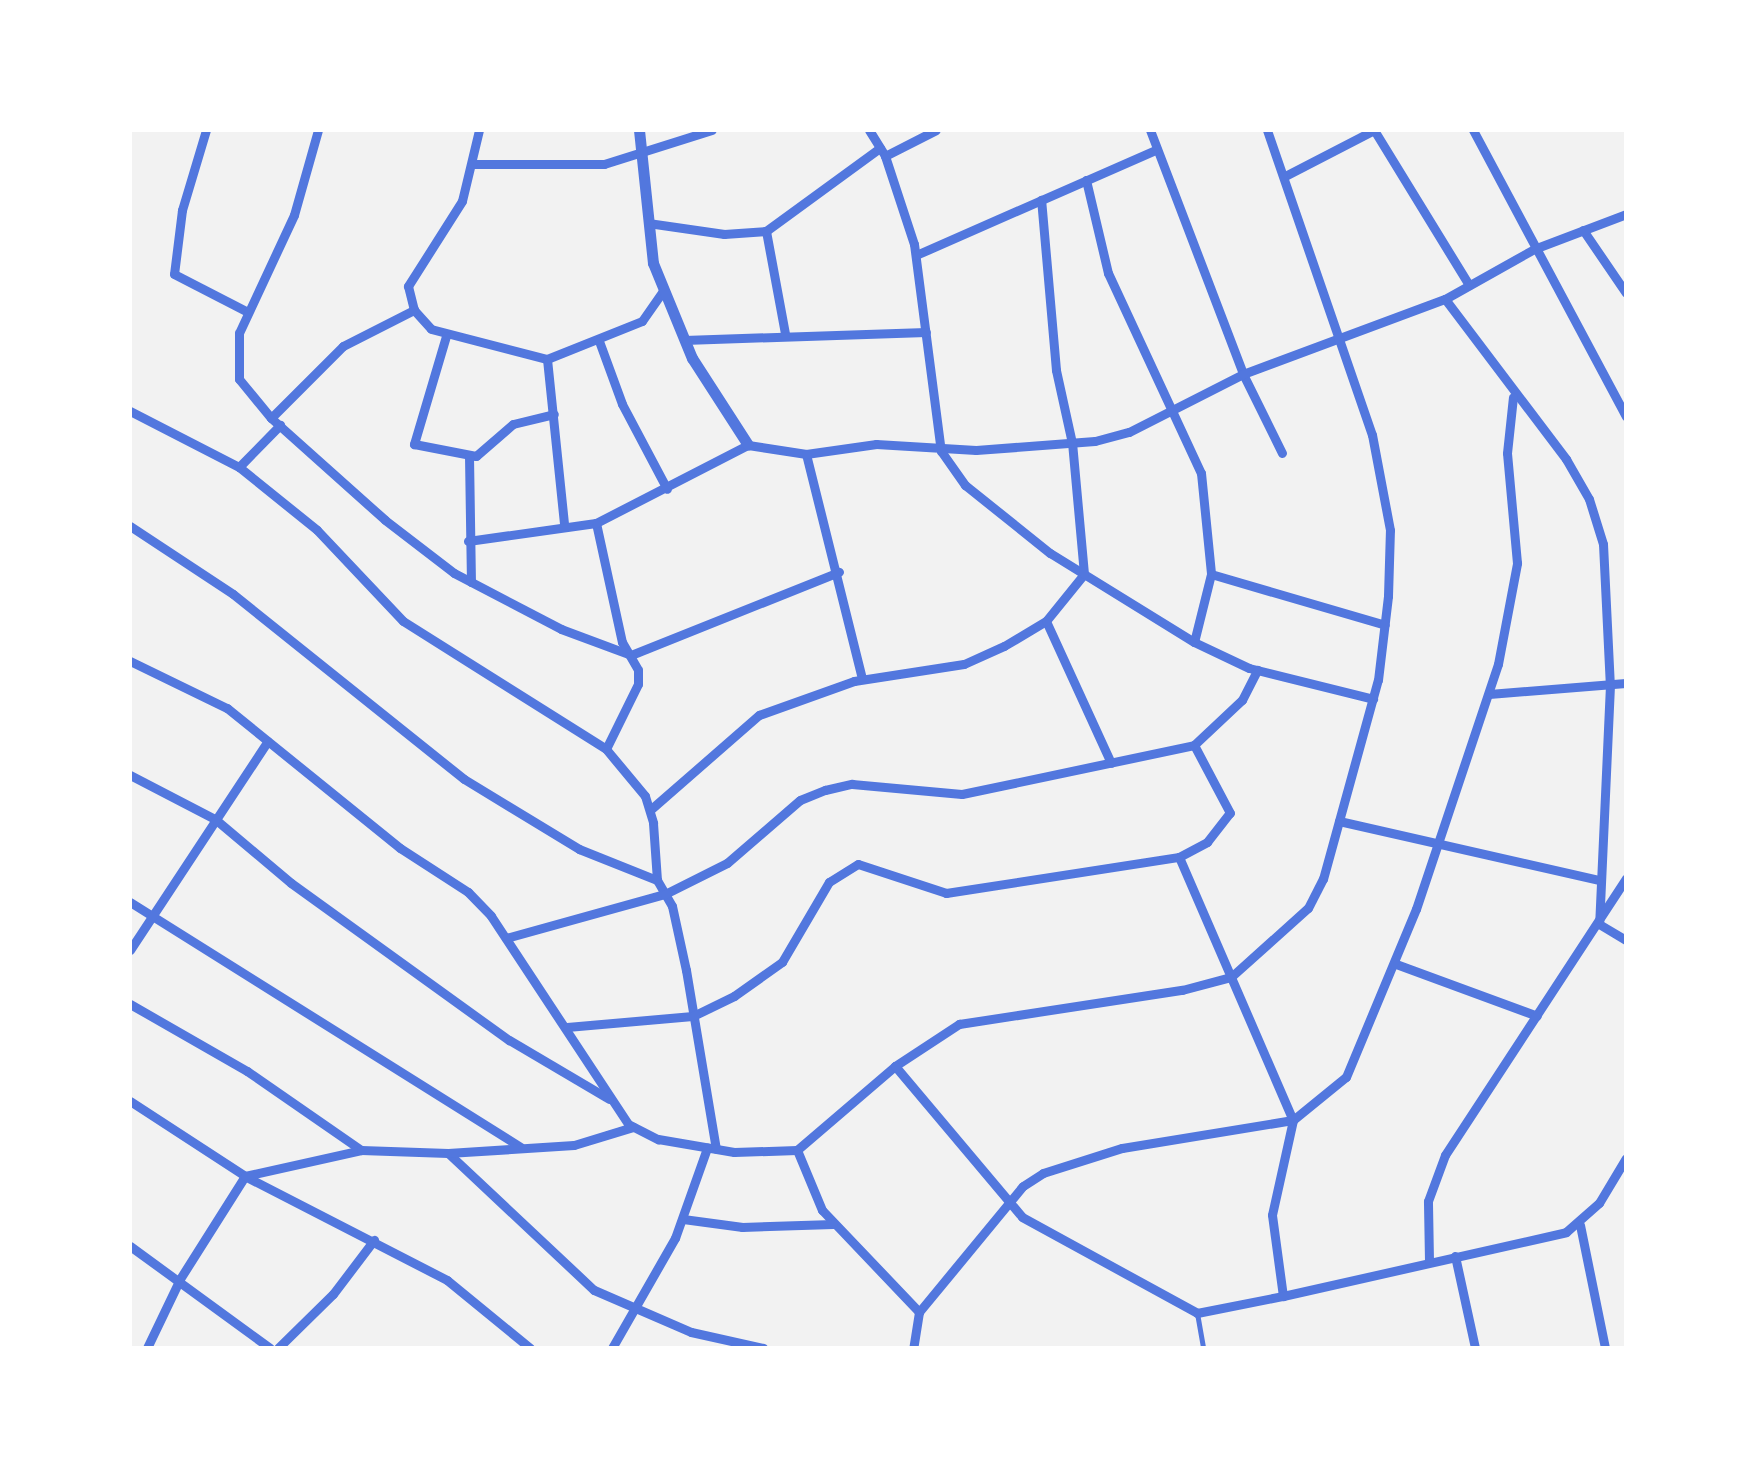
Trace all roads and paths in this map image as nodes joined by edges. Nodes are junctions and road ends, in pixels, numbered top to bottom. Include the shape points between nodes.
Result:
1 (206, 130) edge
2 (318, 130) edge
3 (479, 130) edge
4 (639, 130) edge
5 (712, 130) edge
6 (869, 130) edge
7 (936, 130) edge
8 (1150, 130) edge
9 (1267, 130) edge
10 (1473, 130) edge
11 (1157, 149) junction
12 (883, 152) junction
13 (642, 153) junction
14 (472, 164) junction
15 (1287, 175) junction
16 (1086, 180) junction
17 (1041, 200) junction
18 (1626, 214) edge
19 (648, 224) junction
20 (1583, 230) junction
21 (766, 231) junction
22 (1534, 249) junction
23 (916, 256) junction
24 (1469, 285) junction
25 (663, 291) junction
26 (1626, 293) edge
27 (1444, 299) junction
28 (414, 310) junction
29 (248, 312) junction
30 (926, 332) junction
31 (785, 334) junction
32 (446, 336) junction
33 (1343, 338) junction
34 (684, 340) junction
35 (599, 341) junction
36 (547, 359) junction
37 (1242, 374) junction
38 (1514, 398) junction
39 (130, 410) edge
40 (1170, 410) junction
41 (554, 414) junction
42 (1626, 417) edge
43 (276, 421) junction
44 (1072, 443) junction
45 (748, 445) junction
46 (941, 451) junction
47 (1282, 453) dead end
48 (806, 454) junction
49 (469, 456) junction
50 (239, 467) junction
51 (666, 489) junction
52 (596, 523) junction
53 (564, 524) junction
54 (130, 526) edge
55 (468, 541) junction
56 (839, 572) junction
57 (1084, 574) junction
58 (1211, 574) junction
59 (470, 582) junction
60 (1046, 621) junction
61 (1385, 625) junction
62 (1194, 642) junction
63 (632, 655) junction
64 (130, 661) edge
65 (1257, 670) junction
66 (862, 679) junction
67 (1626, 683) edge
68 (1610, 686) junction
69 (1489, 694) junction
70 (1373, 699) junction
71 (268, 741) junction
72 (1194, 745) junction
73 (606, 749) junction
74 (1111, 763) junction
75 (130, 776) edge
76 (650, 810) junction
77 (216, 819) junction
78 (1338, 820) junction
79 (1434, 845) junction
80 (1179, 856) junction
81 (1626, 878) edge
82 (658, 880) junction
83 (1598, 880) junction
84 (665, 894) junction
85 (130, 902) edge
86 (154, 912) junction
87 (1599, 924) junction
88 (506, 938) junction
89 (1626, 940) edge
90 (130, 950) edge
91 (1396, 964) junction
92 (1231, 977) junction
93 (130, 1004) edge
94 (693, 1016) junction
95 (1538, 1016) junction
96 (567, 1027) junction
97 (895, 1066) junction
98 (130, 1100) edge
99 (611, 1100) junction
100 (1294, 1120) junction
101 (633, 1127) junction
102 (521, 1148) junction
103 (711, 1148) junction
104 (361, 1150) junction
105 (797, 1150) junction
106 (448, 1153) junction
107 (1626, 1158) edge
108 (246, 1176) junction
109 (1008, 1205) junction
110 (684, 1219) junction
111 (833, 1224) junction
112 (1580, 1226) junction
113 (374, 1240) junction
114 (130, 1246) edge
115 (1455, 1256) junction
116 (1429, 1261) junction
117 (180, 1279) junction
118 (1283, 1296) junction
119 (638, 1311) junction
120 (919, 1312) junction
121 (1197, 1313) junction
122 (147, 1348) edge
123 (274, 1348) edge
124 (530, 1348) edge
125 (612, 1348) edge
126 (762, 1348) edge
127 (913, 1348) edge
128 (1203, 1348) edge
129 (1475, 1348) edge
130 (1606, 1348) edge

1 - 29 street via 182,210 174,274
2 - 29 street via 294,215
3 - 14 street
4 - 13 street
5 - 13 street
6 - 12 street
7 - 12 street
8 - 11 street
9 - 15 street
10 - 22 street
11 - 16 street
11 - 37 street
12 - 21 street
12 - 23 street
13 - 14 street via 604,164
13 - 19 street
14 - 28 street via 448,226 412,272
15 - 24 street via 1374,130
15 - 33 street
16 - 17 street
16 - 40 street via 1108,273
17 - 23 street
17 - 44 street via 1056,370
18 - 20 street
19 - 21 street via 724,234
19 - 25 street
20 - 22 street
20 - 26 street
21 - 31 street
22 - 24 street
22 - 42 street
23 - 30 street
24 - 27 street
25 - 34 street
25 - 35 street via 642,321
27 - 33 street
27 - 38 street
28 - 32 street
28 - 43 street via 344,346
29 - 43 street via 236,356 239,379
30 - 31 street
30 - 46 street
31 - 34 street
32 - 36 street
32 - 49 street via 414,444
33 - 37 street
33 - 61 street via 1372,434 1390,530
34 - 45 street
35 - 36 street
35 - 51 street via 622,404
36 - 41 street
37 - 40 street
37 - 47 street
38 - 68 street via 1548,434 1589,499 1603,544
38 - 69 street via 1507,453 1516,590
39 - 50 street
40 - 44 street via 1129,432
40 - 58 street via 1201,473
41 - 49 street via 513,424 486,452
41 - 53 street
43 - 50 street
43 - 59 street via 395,528
44 - 46 street
44 - 57 street
45 - 48 street
45 - 51 street
46 - 48 street via 876,444
46 - 57 street via 966,485
48 - 56 street
49 - 55 street
50 - 73 street via 317,530 403,621
51 - 52 street
52 - 53 street
52 - 63 street via 622,642
53 - 55 street
54 - 82 street via 233,594 464,778 579,849
55 - 59 street
56 - 63 street
56 - 66 street
57 - 60 street
57 - 62 street
58 - 61 street
58 - 62 street
59 - 63 street via 561,629
60 - 66 street via 964,664
60 - 74 street
61 - 70 street
62 - 65 street
63 - 73 street via 638,684
64 - 71 street via 227,708
65 - 70 street
65 - 72 street via 1242,700
66 - 76 street via 759,715
67 - 68 street
68 - 69 street
68 - 83 street
69 - 79 street
70 - 78 street
71 - 77 street
71 - 88 street via 400,848 468,892
72 - 74 street
72 - 80 street via 1230,813 1207,842
73 - 76 street
74 - 84 street via 962,794 852,784 825,790 800,800 727,863
75 - 77 street
76 - 82 street
77 - 86 street
77 - 99 street via 465,1008
78 - 79 street
78 - 92 street via 1308,908
79 - 83 street
79 - 91 street
80 - 92 street
80 - 94 street via 946,893 876,867 842,869 782,962
81 - 87 street
82 - 84 street
83 - 87 street
84 - 88 street
84 - 94 street
85 - 86 street
86 - 90 street
86 - 102 street
87 - 89 street
87 - 95 street
88 - 96 street
91 - 95 street
91 - 100 street via 1346,1077
92 - 97 street via 959,1024
92 - 100 street
93 - 104 street via 247,1071
94 - 96 street
94 - 103 street
95 - 116 street via 1436,1175 1428,1201
96 - 99 street
97 - 105 street
97 - 109 street
98 - 108 street
99 - 101 street
100 - 109 street via 1180,1136 1072,1162 1023,1186
100 - 118 street via 1272,1215
101 - 102 street via 574,1145
101 - 103 street via 658,1139
102 - 106 street
103 - 105 street
103 - 110 street
104 - 106 street
104 - 108 street
105 - 111 street
106 - 119 street via 594,1290
107 - 112 street
108 - 113 street
108 - 117 street
109 - 120 street
109 - 121 street
110 - 111 street via 742,1227
110 - 119 street
111 - 120 street
112 - 115 street
112 - 130 street
113 - 123 street via 333,1294
113 - 124 street via 448,1280
114 - 117 street
115 - 116 street
115 - 129 street
116 - 118 street
117 - 122 street
117 - 123 street
118 - 121 street
119 - 125 street
119 - 126 street via 690,1332
120 - 127 street
121 - 128 lane

